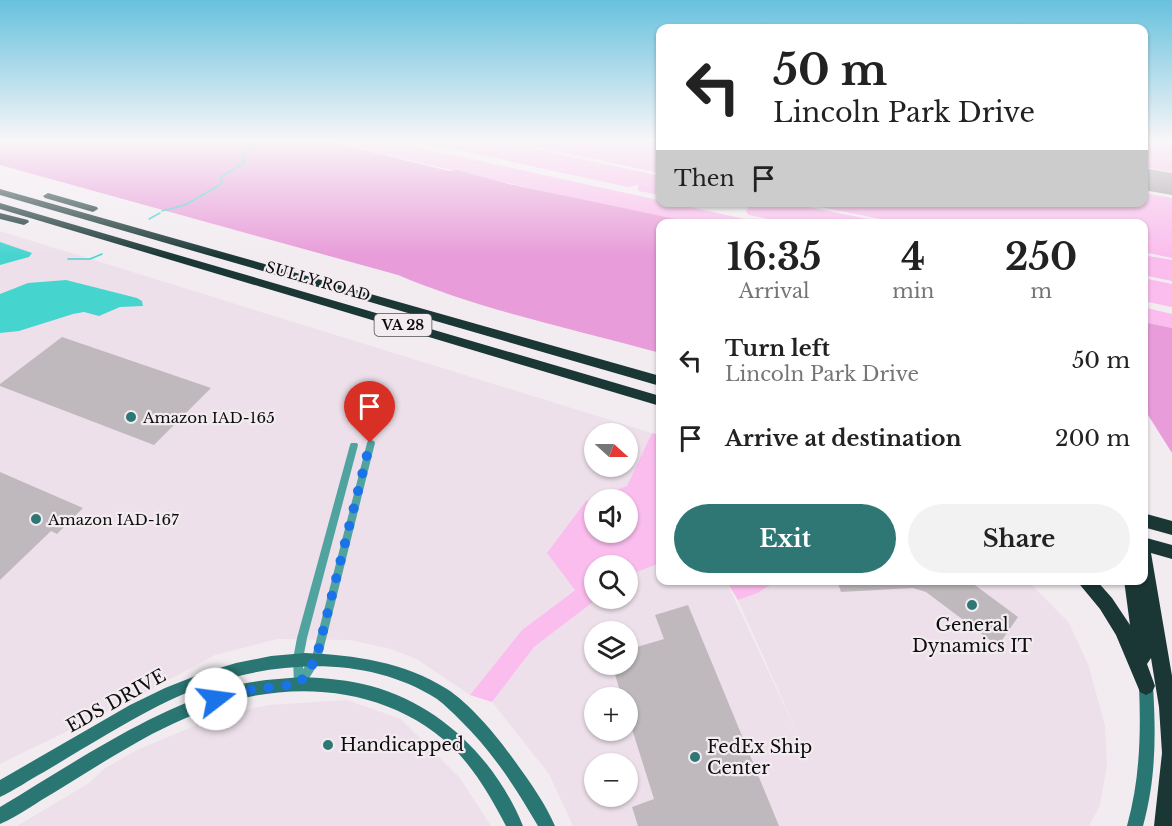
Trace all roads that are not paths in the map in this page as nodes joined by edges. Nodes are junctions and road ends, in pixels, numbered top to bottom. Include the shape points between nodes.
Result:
1 (0, 182) edge
2 (0, 192) edge
3 (0, 206) edge
4 (0, 216) edge
5 (195, 248) junction
6 (153, 251) junction
7 (656, 380) edge
8 (656, 400) edge
9 (370, 443) dead end
10 (354, 445) dead end
11 (1148, 521) edge
12 (1172, 528) edge
13 (1148, 545) edge
14 (1172, 552) edge
15 (1089, 585) edge
16 (1138, 586) edge
17 (298, 659) junction
18 (316, 659) junction
19 (299, 684) junction
20 (1146, 686) junction
21 (0, 789) edge
22 (1172, 815) edge
23 (0, 816) edge
24 (515, 826) edge
25 (547, 826) edge
26 (1135, 826) edge
27 (1166, 826) edge

1 - 5 highway via 169,234
2 - 5 highway, SULLY ROAD / VA 28
3 - 6 highway, SULLY ROAD / VA 28
4 - 6 highway via 98,242
5 - 7 highway, SULLY ROAD / VA 28
6 - 8 highway, SULLY ROAD / VA 28
9 - 18 street
10 - 17 street
11 - 12 highway
13 - 14 highway
15 - 20 highway via 1127,635
16 - 20 highway
16 - 27 highway via 1168,707 1172,753
17 - 18 street, EDS DRIVE
17 - 19 street
17 - 21 street, EDS DRIVE via 231,671 167,694
18 - 19 street
18 - 25 street, EDS DRIVE via 372,666 441,693 491,741
19 - 23 street via 249,690 198,705 149,729
19 - 24 street via 359,690 419,714 461,746 484,772
20 - 26 street via 1149,761
22 - 27 highway

